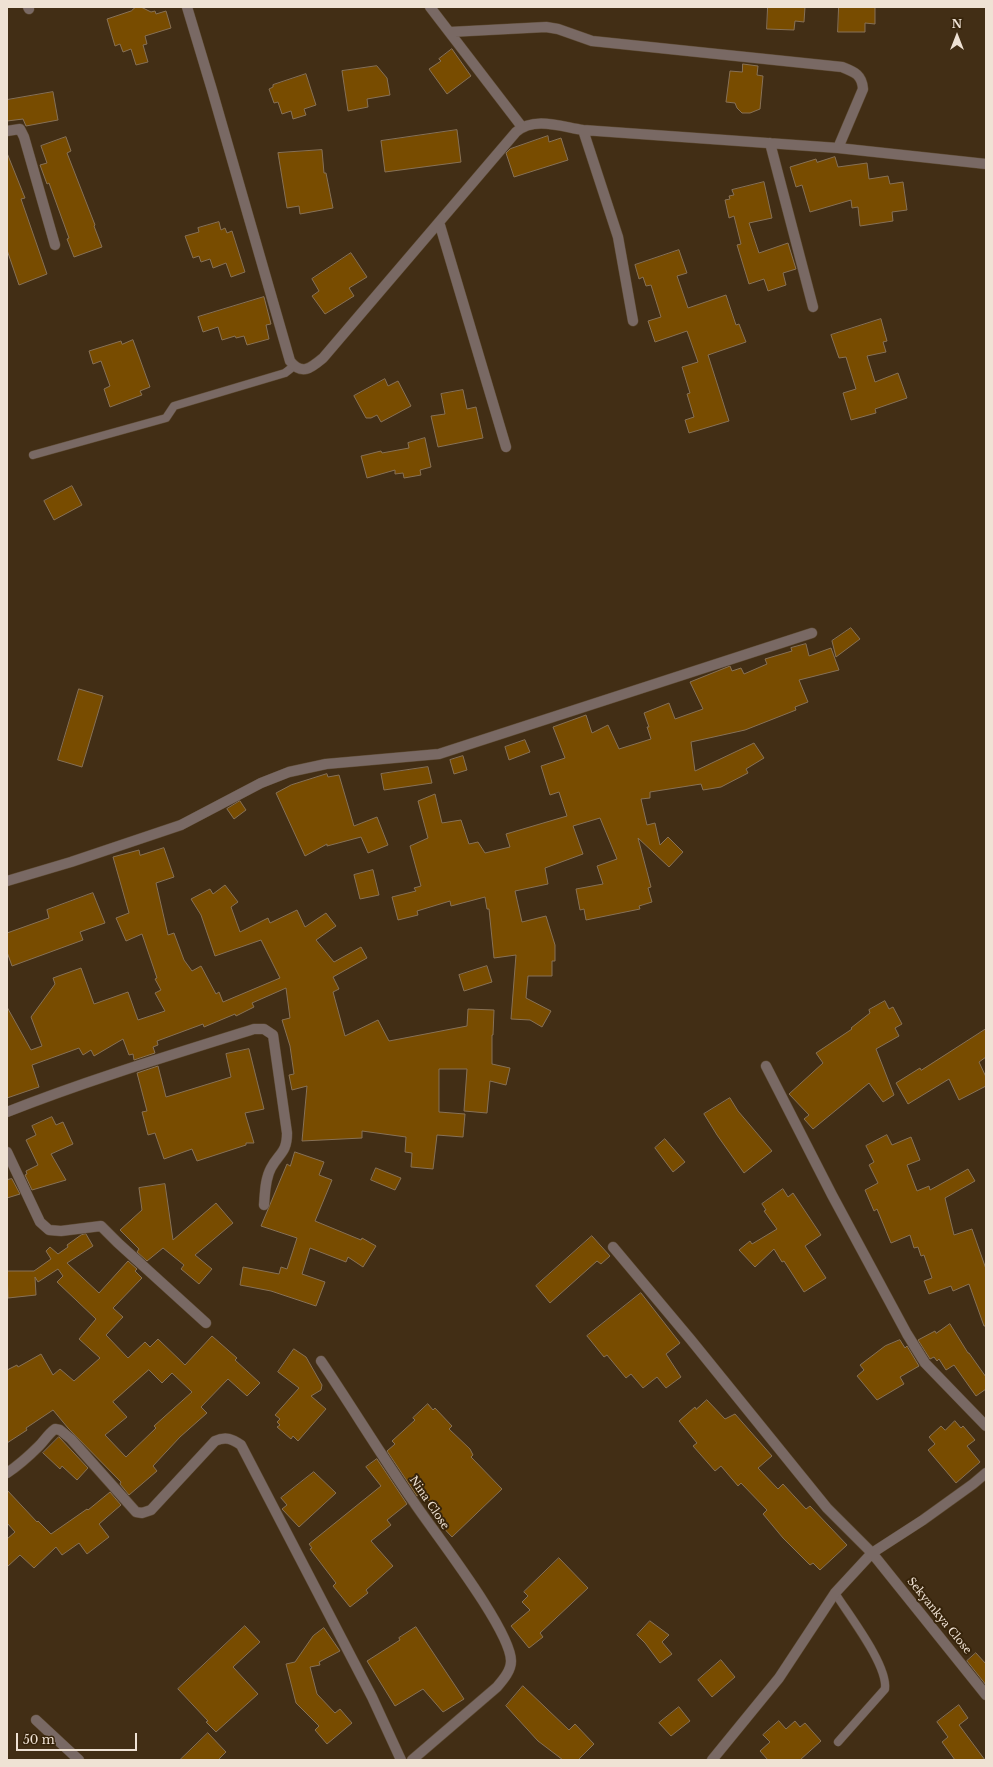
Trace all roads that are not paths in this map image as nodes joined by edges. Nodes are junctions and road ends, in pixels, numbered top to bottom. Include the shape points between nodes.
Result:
1 (187, 7) edge
2 (430, 7) edge
3 (450, 32) junction
4 (522, 127) junction
5 (583, 130) junction
6 (7, 131) edge
7 (770, 143) junction
8 (838, 148) junction
9 (986, 164) edge
10 (439, 222) junction
11 (55, 246) dead end
12 (813, 306) dead end
13 (633, 321) dead end
14 (294, 366) junction
15 (506, 447) dead end
16 (33, 455) dead end
17 (812, 633) dead end
18 (7, 881) edge
19 (766, 1066) dead end
20 (7, 1112) edge
21 (7, 1152) edge
22 (264, 1205) dead end
23 (613, 1247) dead end
24 (206, 1323) dead end
25 (321, 1360) dead end
26 (986, 1426) edge
27 (7, 1473) edge
28 (986, 1473) edge
29 (872, 1553) junction
30 (835, 1593) junction
31 (986, 1695) edge
32 (36, 1720) dead end
33 (838, 1742) dead end
34 (79, 1760) edge
35 (402, 1760) edge
36 (412, 1760) edge
37 (712, 1760) edge

1 - 14 street via 290,361
2 - 3 street
3 - 4 street
3 - 8 street via 546,27 592,41 842,67 854,71 859,76 863,89
4 - 5 street via 535,123
4 - 10 street
5 - 7 street
5 - 13 street via 618,237
6 - 11 street via 20,129 24,137
7 - 8 street
7 - 12 street
8 - 9 street
10 - 14 street via 323,358 309,369 300,370
10 - 15 street
14 - 16 lane via 285,373 174,406 166,418
17 - 18 street via 439,754 326,764 289,772 261,783 181,825
19 - 26 street via 836,1202 925,1363
20 - 22 street via 49,1095 154,1060 254,1029 264,1029 272,1035 287,1133 287,1144 270,1170
21 - 24 street via 44,1226 49,1230 62,1231 101,1226
23 - 29 street, Sekyankya Close via 827,1508
25 - 36 street, Nina Close via 412,1500 494,1618 507,1645 511,1661 508,1674 497,1687
27 - 35 street via 20,1464 49,1433 55,1429 60,1430 136,1512 142,1513 151,1510 215,1441 223,1438 233,1439 241,1445
28 - 29 street via 923,1520
29 - 30 street
29 - 31 street, Sekyankya Close
30 - 33 lane via 864,1638 886,1682 885,1689
30 - 37 street via 779,1678
32 - 34 street

